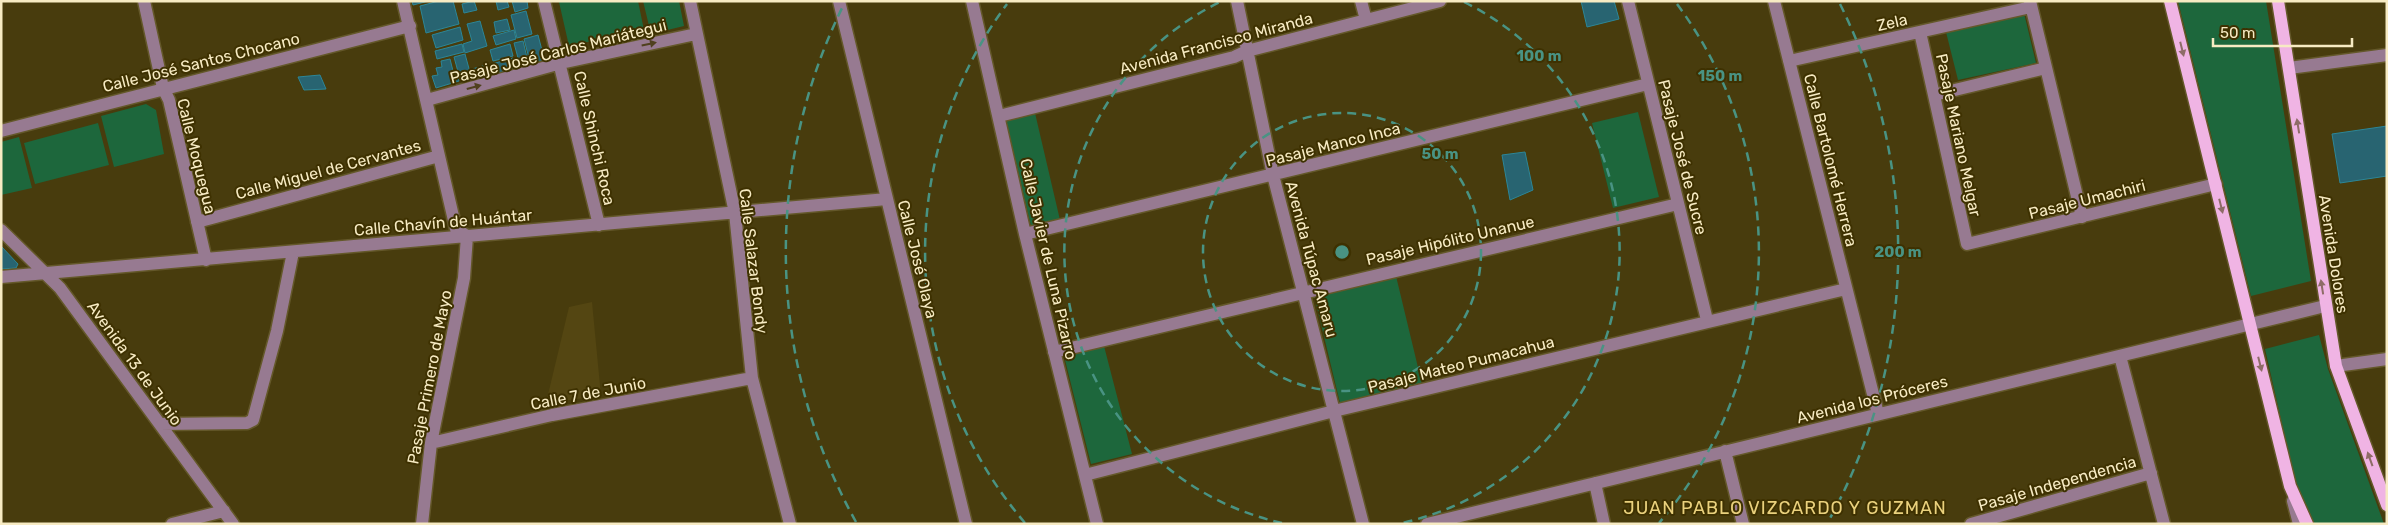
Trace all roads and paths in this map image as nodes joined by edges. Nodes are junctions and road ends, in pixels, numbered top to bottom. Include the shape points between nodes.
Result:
1 (144, 1) edge
2 (403, 1) edge
3 (544, 1) edge
4 (690, 1) edge
5 (839, 1) edge
6 (972, 1) edge
7 (1237, 1) edge
8 (1361, 1) edge
9 (1440, 1) edge
10 (1628, 1) edge
11 (1774, 1) edge
12 (2170, 1) edge
13 (2278, 1) edge
14 (2030, 4) edge
15 (1366, 20) junction
16 (410, 26) junction
17 (1920, 32) junction
18 (696, 34) junction
19 (1247, 51) junction
20 (2387, 55) edge
21 (1789, 61) junction
22 (561, 63) junction
23 (2046, 68) junction
24 (2289, 68) junction
25 (1648, 84) junction
26 (163, 88) junction
27 (1934, 95) junction
28 (427, 100) junction
29 (999, 116) junction
30 (1, 131) edge
31 (440, 156) junction
32 (1273, 175) junction
33 (2216, 184) junction
34 (887, 199) junction
35 (1678, 204) junction
36 (734, 213) junction
37 (2082, 217) junction
38 (197, 222) junction
39 (599, 225) junction
40 (1, 230) edge
41 (1025, 234) junction
42 (467, 236) junction
43 (1967, 244) joint
44 (293, 252) junction
45 (206, 260) junction
46 (47, 273) junction
47 (1, 278) edge
48 (1846, 289) junction
49 (1304, 291) junction
50 (2325, 306) junction
51 (1707, 320) junction
52 (2250, 324) junction
53 (1054, 352) junction
54 (2120, 356) junction
55 (2387, 358) edge
56 (2336, 366) junction
57 (752, 378) junction
58 (1334, 411) junction
59 (1878, 414) junction
60 (160, 424) junction
61 (431, 443) junction
62 (1725, 451) junction
63 (2151, 473) junction
64 (1084, 475) junction
65 (1595, 483) junction
66 (2290, 486) junction
67 (2387, 505) edge
68 (224, 511) junction
69 (195, 521) edge
70 (172, 524) edge
71 (233, 524) edge
72 (422, 524) edge
73 (790, 524) edge
74 (966, 524) edge
75 (1097, 524) edge
76 (1364, 524) edge
77 (1427, 524) edge
78 (1604, 524) edge
79 (1743, 524) edge
80 (1972, 524) edge
81 (2164, 524) edge
82 (2299, 524) edge
83 (2308, 524) edge

1 - 26 street, Calle Moquegua
2 - 16 street
3 - 22 street, Calle Shinchi Roca
4 - 18 street, Calle Salazar Bondy
5 - 34 street, Calle José Olaya
6 - 29 street, Calle Javier de Luna Pizarro
7 - 19 street, Avenida Túpac Amaru
8 - 15 street
9 - 15 street, Avenida Francisco Miranda
10 - 25 street, Pasaje José de Sucre
11 - 21 street, Calle Bartolomé Herrera
12 -> 33 main road
13 - 24 main road, Avenida Dolores
14 - 17 street, Zela
14 - 23 street
15 - 19 street, Avenida Francisco Miranda
16 - 26 street, Calle José Santos Chocano
16 - 28 street
17 - 21 street, Zela
17 - 27 street, Pasaje Mariano Melgar
22 -> 18 street, Pasaje José Carlos Mariátegui
18 - 36 street, Calle Salazar Bondy
19 - 29 street, Avenida Francisco Miranda via 1234,58
19 - 32 street, Avenida Túpac Amaru
20 - 24 street
21 - 48 street, Calle Bartolomé Herrera
28 -> 22 street, Pasaje José Carlos Mariátegui
22 - 39 street, Calle Shinchi Roca
23 - 27 street
23 - 37 street
50 -> 24 main road, Avenida Dolores
25 - 32 street, Pasaje Manco Inca
25 - 35 street, Pasaje José de Sucre
26 - 30 street, Calle José Santos Chocano
26 - 38 street, Calle Moquegua via 169,100
27 - 43 street, Pasaje Mariano Melgar
28 - 31 street
29 - 41 street, Calle Javier de Luna Pizarro
31 - 38 street, Calle Miguel de Cervantes
31 - 42 street via 456,229
32 - 41 street, Pasaje Manco Inca
32 - 49 street, Avenida Túpac Amaru
33 - 37 street, Pasaje Umachiri
33 -> 52 main road
34 - 36 street, Calle Chavín de Huántar
34 - 74 street, Calle José Olaya
35 - 49 street, Pasaje Hipólito Unanue
35 - 51 street, Pasaje José de Sucre
36 - 39 street, Calle Chavín de Huántar
36 - 57 street, Calle Salazar Bondy
37 - 43 street, Pasaje Umachiri
38 - 45 street, Calle Moquegua
39 - 42 street, Calle Chavín de Huántar
40 - 46 street, Avenida 13 de Junio
41 - 53 street, Calle Javier de Luna Pizarro
42 - 44 street, Calle Chavín de Huántar
42 - 61 street, Pasaje Primero de Mayo via 464,278
44 - 45 street, Calle Chavín de Huántar
44 - 60 street via 279,323 253,420 247,423
45 - 46 street, Calle Chavín de Huántar
46 - 47 street, Calle Chavín de Huántar
46 - 60 street, Avenida 13 de Junio
48 - 51 street, Pasaje Mateo Pumacahua
48 - 59 street, Calle Bartolomé Herrera
49 - 53 street, Pasaje Hipólito Unanue
49 - 58 street, Avenida Túpac Amaru
50 - 52 street, Avenida los Próceres
50 - 56 main road, Avenida Dolores
51 - 58 street, Pasaje Mateo Pumacahua
52 - 54 street, Avenida los Próceres
52 -> 66 main road
53 - 64 street, Calle Javier de Luna Pizarro
54 - 59 street, Avenida los Próceres
54 - 63 street
55 - 56 street
67 -> 56 main road, Avenida Dolores
57 - 61 street, Calle 7 de Junio
57 - 73 street, Calle Salazar Bondy
58 - 64 street, Pasaje Mateo Pumacahua
58 - 76 street, Avenida Túpac Amaru
59 - 62 street, Avenida los Próceres
60 - 68 street, Avenida 13 de Junio
61 - 72 street, Pasaje Primero de Mayo
62 - 65 street, Avenida los Próceres
62 - 79 street
63 - 80 street, Pasaje Independencia
63 - 81 street
64 - 75 street, Calle Javier de Luna Pizarro
65 - 77 street, Avenida los Próceres
65 - 78 street
66 - 82 street
66 - 83 main road
68 - 69 street
68 - 71 street, Avenida 13 de Junio
69 - 70 street

